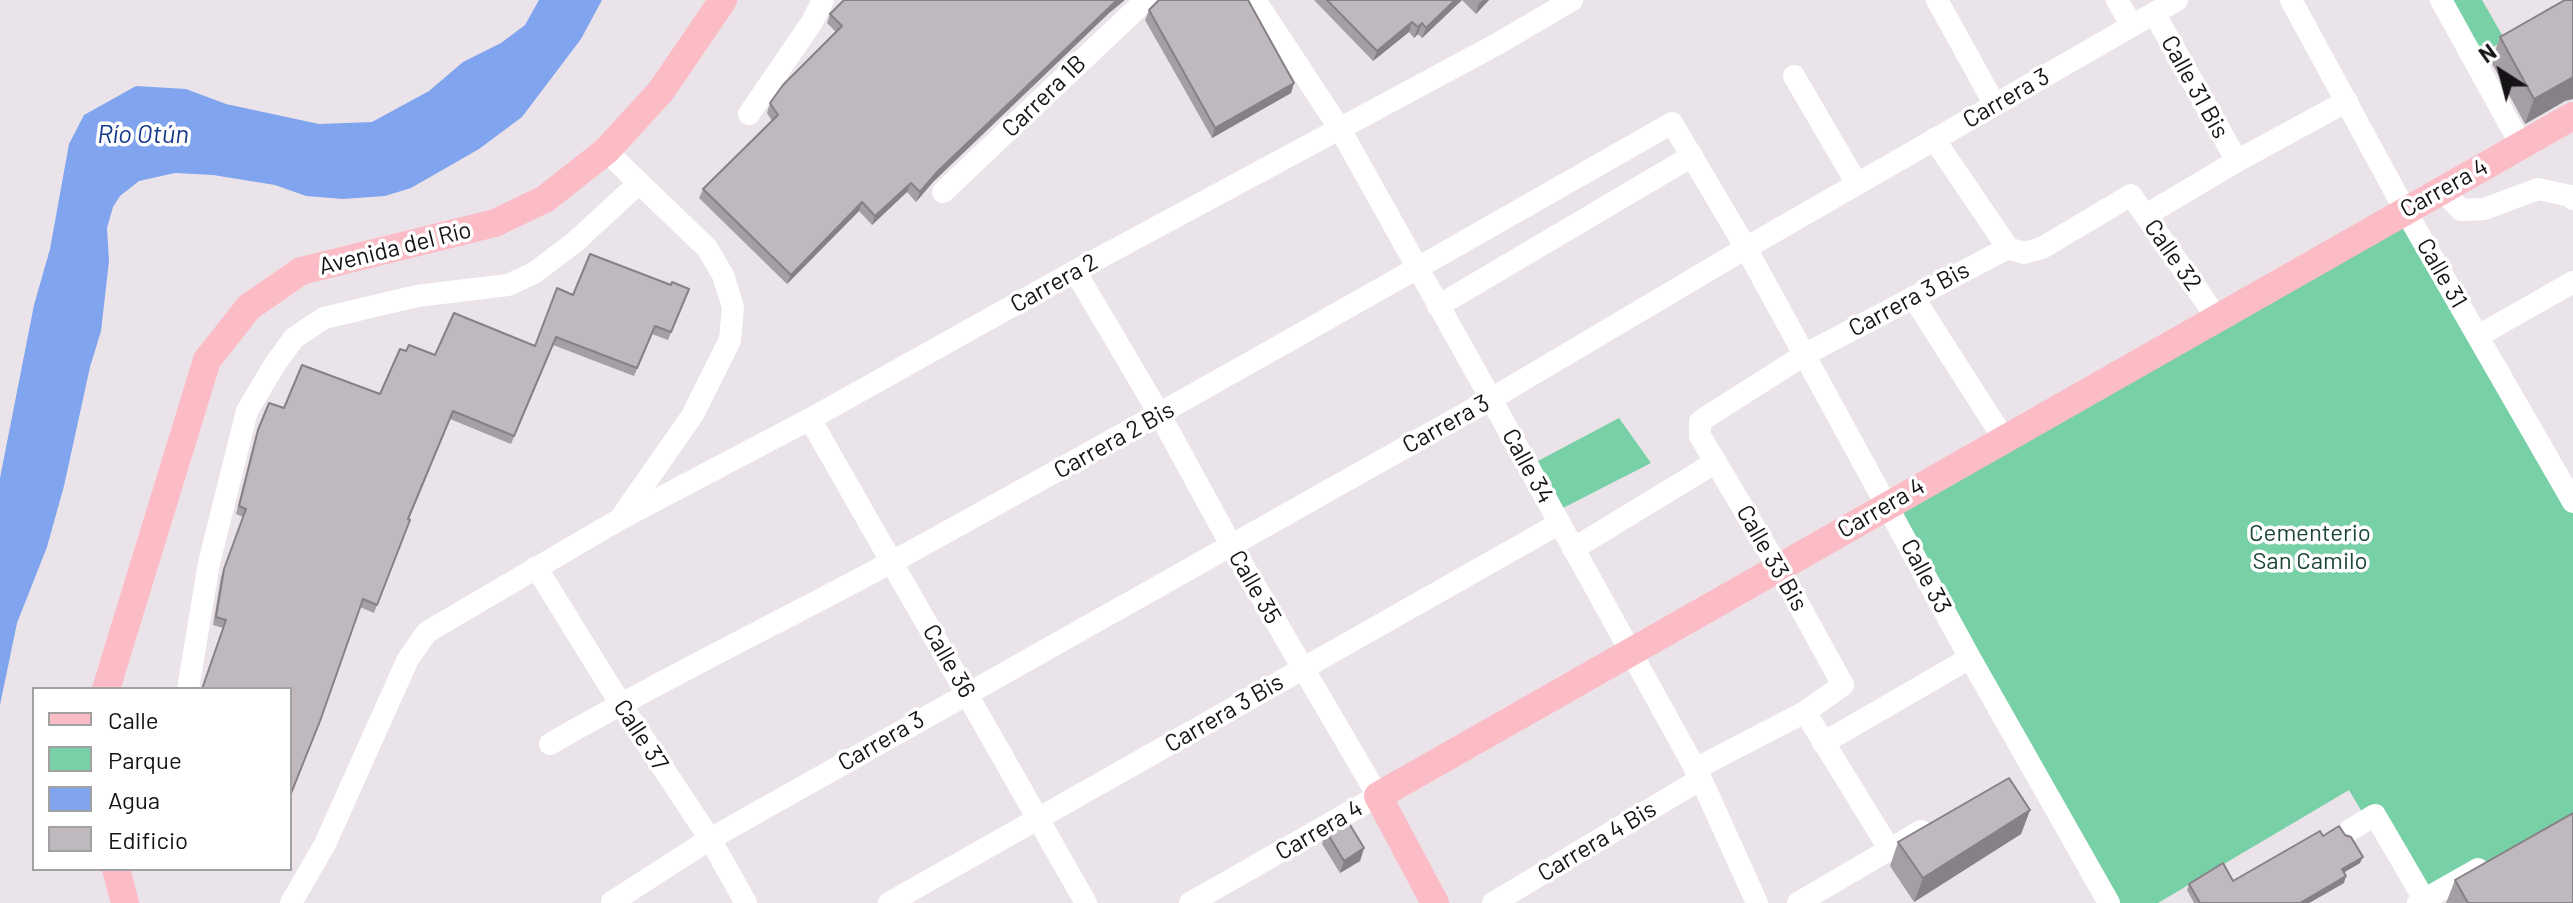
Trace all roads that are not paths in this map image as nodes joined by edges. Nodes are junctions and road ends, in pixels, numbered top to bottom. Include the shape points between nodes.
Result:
1 (723, 0) edge
2 (823, 0) edge
3 (1146, 0) edge
4 (1255, 0) edge
5 (1572, 0) edge
6 (1937, 0) edge
7 (2117, 0) edge
8 (2177, 0) edge
9 (2291, 0) edge
10 (2441, 0) edge
11 (2154, 13) junction
12 (2132, 26) junction
13 (1794, 76) dead end
14 (2347, 101) junction
15 (1995, 105) junction
16 (749, 114) dead end
17 (2573, 116) edge
18 (1672, 123) joint
19 (1340, 129) junction
20 (1934, 139) junction
21 (2521, 145) junction
22 (606, 151) junction
23 (1692, 156) junction
24 (2237, 161) junction
25 (639, 183) junction
26 (1857, 184) junction
27 (2442, 190) junction
28 (943, 192) dead end
29 (2129, 196) joint
30 (2573, 199) edge
31 (2405, 210) junction
32 (2146, 215) junction
33 (1746, 248) junction
34 (2008, 248) junction
35 (1418, 268) junction
36 (1075, 271) junction
37 (2573, 282) edge
38 (1913, 297) junction
39 (1438, 306) junction
40 (2217, 318) junction
41 (2478, 336) junction
42 (1804, 355) junction
43 (1491, 399) junction
44 (1160, 415) junction
45 (810, 419) junction
46 (1699, 427) joint
47 (2004, 439) junction
48 (1716, 462) junction
49 (2565, 469) edge
50 (2573, 502) edge
51 (1888, 504) junction
52 (622, 518) junction
53 (1560, 523) junction
54 (1231, 545) junction
55 (1573, 549) junction
56 (891, 562) junction
57 (536, 567) junction
58 (1778, 567) junction
59 (1630, 652) junction
60 (1970, 658) junction
61 (1303, 668) junction
62 (107, 687) edge
63 (188, 687) edge
64 (967, 692) junction
65 (620, 703) junction
66 (1805, 712) junction
67 (1823, 743) junction
68 (550, 744) dead end
69 (1698, 774) junction
70 (1378, 796) junction
71 (1038, 819) junction
72 (1941, 820) edge
73 (2350, 830) dead end
74 (710, 839) junction
75 (1890, 850) junction
76 (2499, 857) edge
77 (119, 871) edge
78 (2429, 900) edge
79 (612, 902) edge
80 (125, 903) edge
81 (291, 903) edge
82 (746, 903) edge
83 (889, 903) edge
84 (1086, 903) edge
85 (1190, 903) edge
86 (1435, 903) edge
87 (1493, 903) edge
88 (1757, 903) edge
89 (1798, 903) edge
90 (2109, 903) edge

1 - 22 main road, Avenida del Río via 661,91
2 - 16 street
3 - 28 street, Carrera 1B
4 - 19 street, Calle 34
5 - 19 street, Carrera 2
6 - 15 street
7 - 12 street, Calle 31 Bis
8 - 11 street, Carrera 3
9 - 14 street, Calle 31
10 - 21 street
11 - 12 street, Carrera 3
11 - 24 street, Calle 31 Bis
12 - 15 street, Carrera 3
13 - 26 street
14 - 24 street
14 - 31 street, Calle 31
15 - 20 street, Carrera 3
17 - 21 main road, Carrera 4
18 - 23 street, Calle 33
18 - 35 street, Carrera 2 Bis
19 - 35 street, Calle 34
19 - 36 street, Carrera 2
20 - 26 street, Carrera 3
20 - 34 street
21 - 27 main road, Carrera 4
22 - 25 street
22 - 62 main road, Avenida del Río via 545,199 495,223 301,271 249,307 207,360
23 - 33 street, Calle 33
23 - 39 street
24 - 32 street
25 - 52 street via 707,248 733,307 730,340 692,416
25 - 63 street via 575,242 508,285 417,296 324,318 294,338 247,411 209,563
26 - 33 street, Carrera 3
27 - 30 street via 2461,210 2484,209 2538,189
27 - 31 main road, Carrera 4
29 - 32 street, Calle 32
29 - 34 street, Carrera 3 Bis via 2042,248 2024,253
31 - 40 main road, Carrera 4
31 - 41 street, Calle 31
32 - 40 street, Calle 32
33 - 42 street, Calle 33
33 - 43 street, Carrera 3
34 - 38 street, Carrera 3 Bis
35 - 39 street, Calle 34
35 - 44 street, Carrera 2 Bis
36 - 44 street, Calle 35
36 - 45 street, Carrera 2
37 - 41 street
38 - 42 street, Carrera 3 Bis
38 - 47 street
39 - 43 street, Calle 34
40 - 47 main road, Carrera 4
41 - 49 street, Calle 31
42 - 46 street, Carrera 3 Bis via 1705,418
42 - 51 street, Calle 33
43 - 53 street, Calle 34
43 - 54 street, Carrera 3
44 - 54 street, Calle 35
44 - 56 street, Carrera 2 Bis
45 - 52 street, Carrera 2
45 - 56 street, Calle 36
46 - 48 street, Calle 33 Bis
47 - 51 main road, Carrera 4
48 - 55 street
48 - 58 street, Calle 33 Bis
49 - 50 street, Calle 31
51 - 58 main road, Carrera 4
51 - 60 street, Calle 33
52 - 57 street, Carrera 2
53 - 55 street, Calle 34
53 - 61 street, Carrera 3 Bis
54 - 61 street, Calle 35
54 - 64 street, Carrera 3
55 - 59 street, Calle 34
56 - 64 street, Calle 36
56 - 65 street, Carrera 2 Bis
57 - 65 street, Calle 37
57 - 81 street, Carrera 2 via 427,632 408,659 325,844
58 - 59 main road, Carrera 4
58 - 66 street, Calle 33 Bis via 1843,682
59 - 69 street, Calle 34
59 - 70 main road, Carrera 4
60 - 67 street
60 - 90 street, Calle 33 via 2026,771
61 - 70 street, Calle 35
61 - 71 street, Carrera 3 Bis
64 - 71 street, Calle 36
64 - 74 street, Carrera 3
65 - 68 street, Carrera 2 Bis
65 - 74 street, Calle 37
66 - 67 street
66 - 69 street
67 - 75 street
69 - 87 street, Carrera 4 Bis
69 - 88 street, Calle 34
70 - 85 street, Carrera 4
70 - 86 main road, Calle 35
71 - 83 street, Carrera 3 Bis
71 - 84 street, Calle 36
72 - 75 street
73 - 78 street via 2375,815
74 - 79 street, Carrera 3
74 - 82 street, Calle 37
75 - 89 street
76 - 78 street
77 - 80 main road

